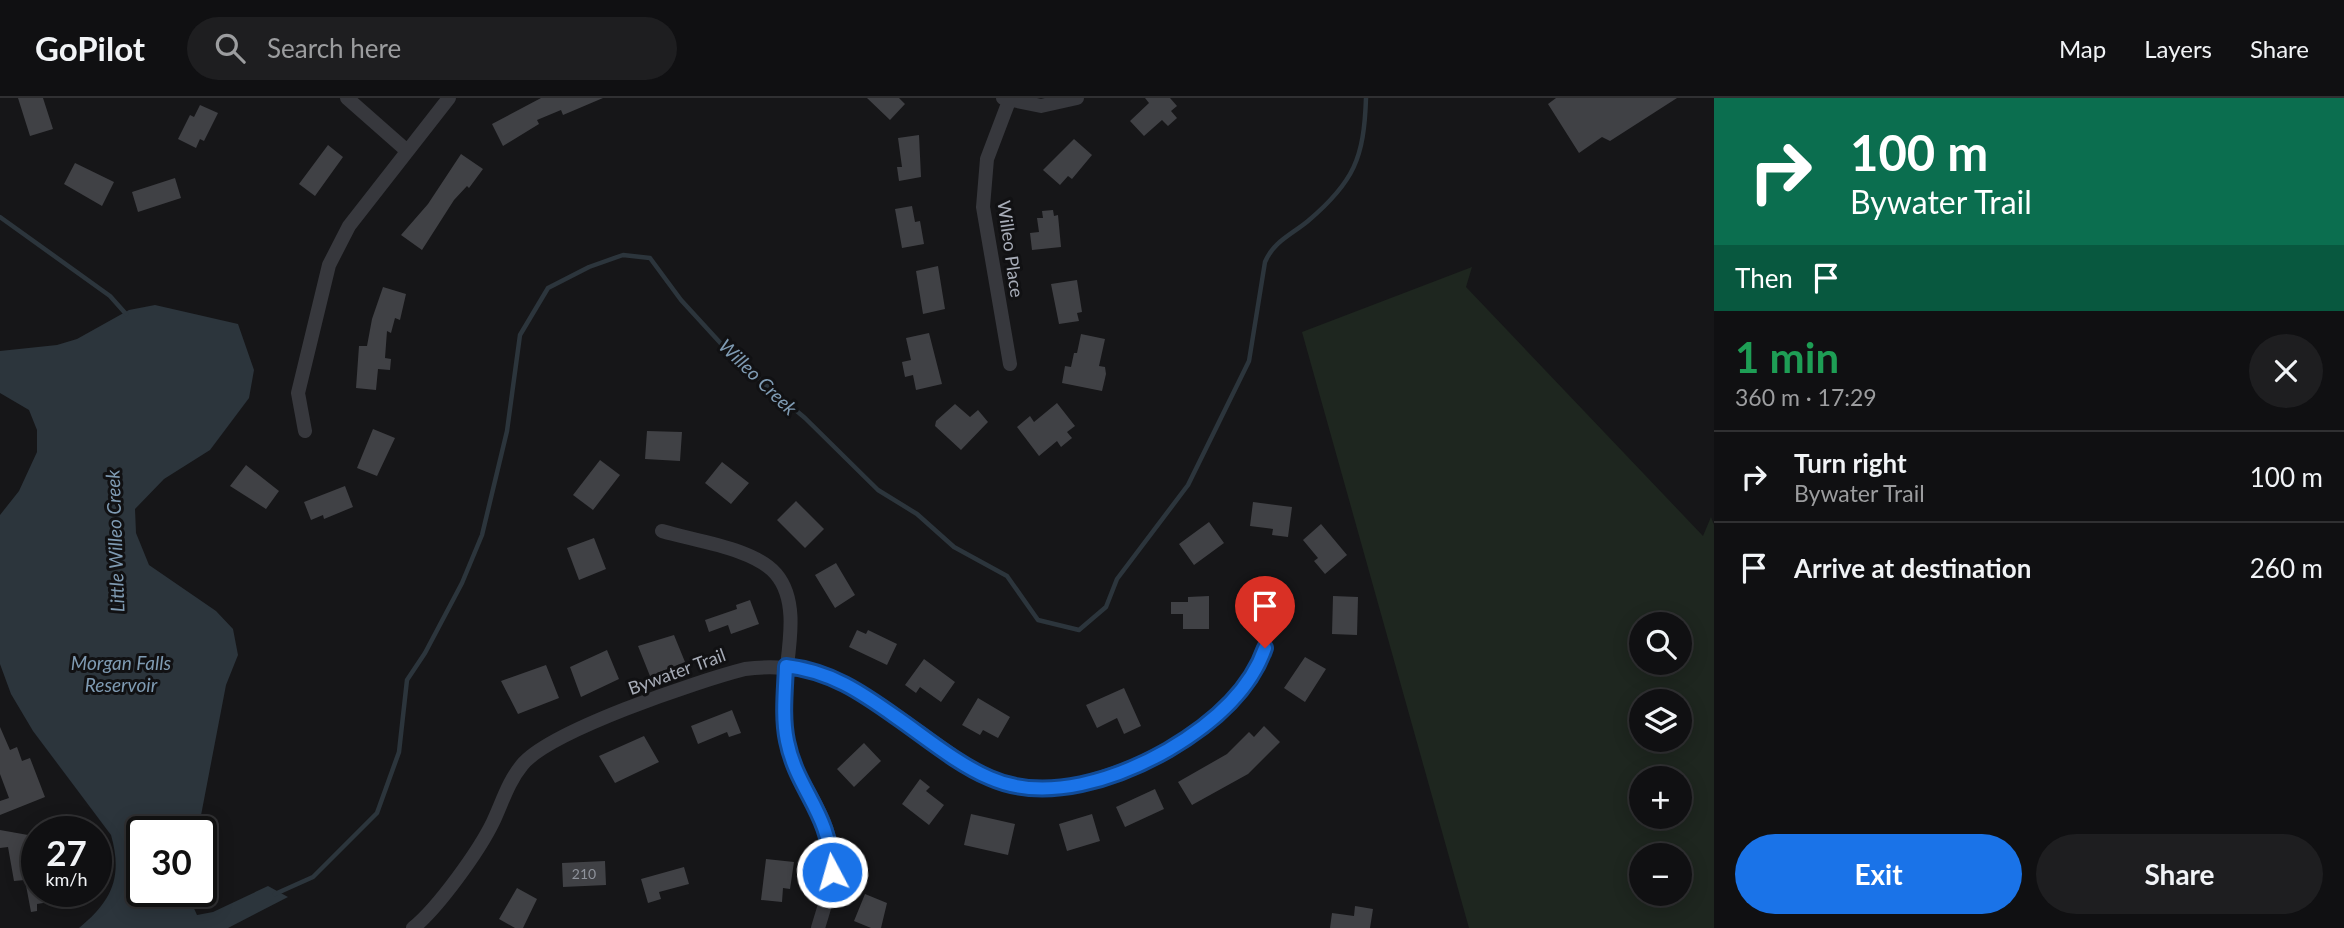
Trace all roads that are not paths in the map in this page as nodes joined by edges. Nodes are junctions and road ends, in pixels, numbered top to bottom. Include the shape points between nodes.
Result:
1 (347, 98) edge
2 (449, 98) edge
3 (1077, 98) edge
4 (1006, 99) edge
5 (406, 150) junction
6 (1010, 364) dead end
7 (305, 431) dead end
8 (662, 531) dead end
9 (1267, 607) dead end
10 (786, 666) junction
11 (413, 928) edge
12 (818, 928) edge

1 - 5 street
2 - 5 street
3 - 4 street via 1041,106
4 - 6 street, Willeo Place via 987,159 983,207
5 - 7 street via 349,226 329,265 298,393
8 - 10 street via 744,554 775,574 790,615
9 - 10 street, Bywater Trail via 1269,634 1260,662 1225,708 1153,758 1058,789 1024,789 990,779 844,682 808,668
10 - 11 street, Bywater Trail via 725,674 544,745 520,766 485,838
10 - 12 street via 787,742 827,830 832,853 830,890

